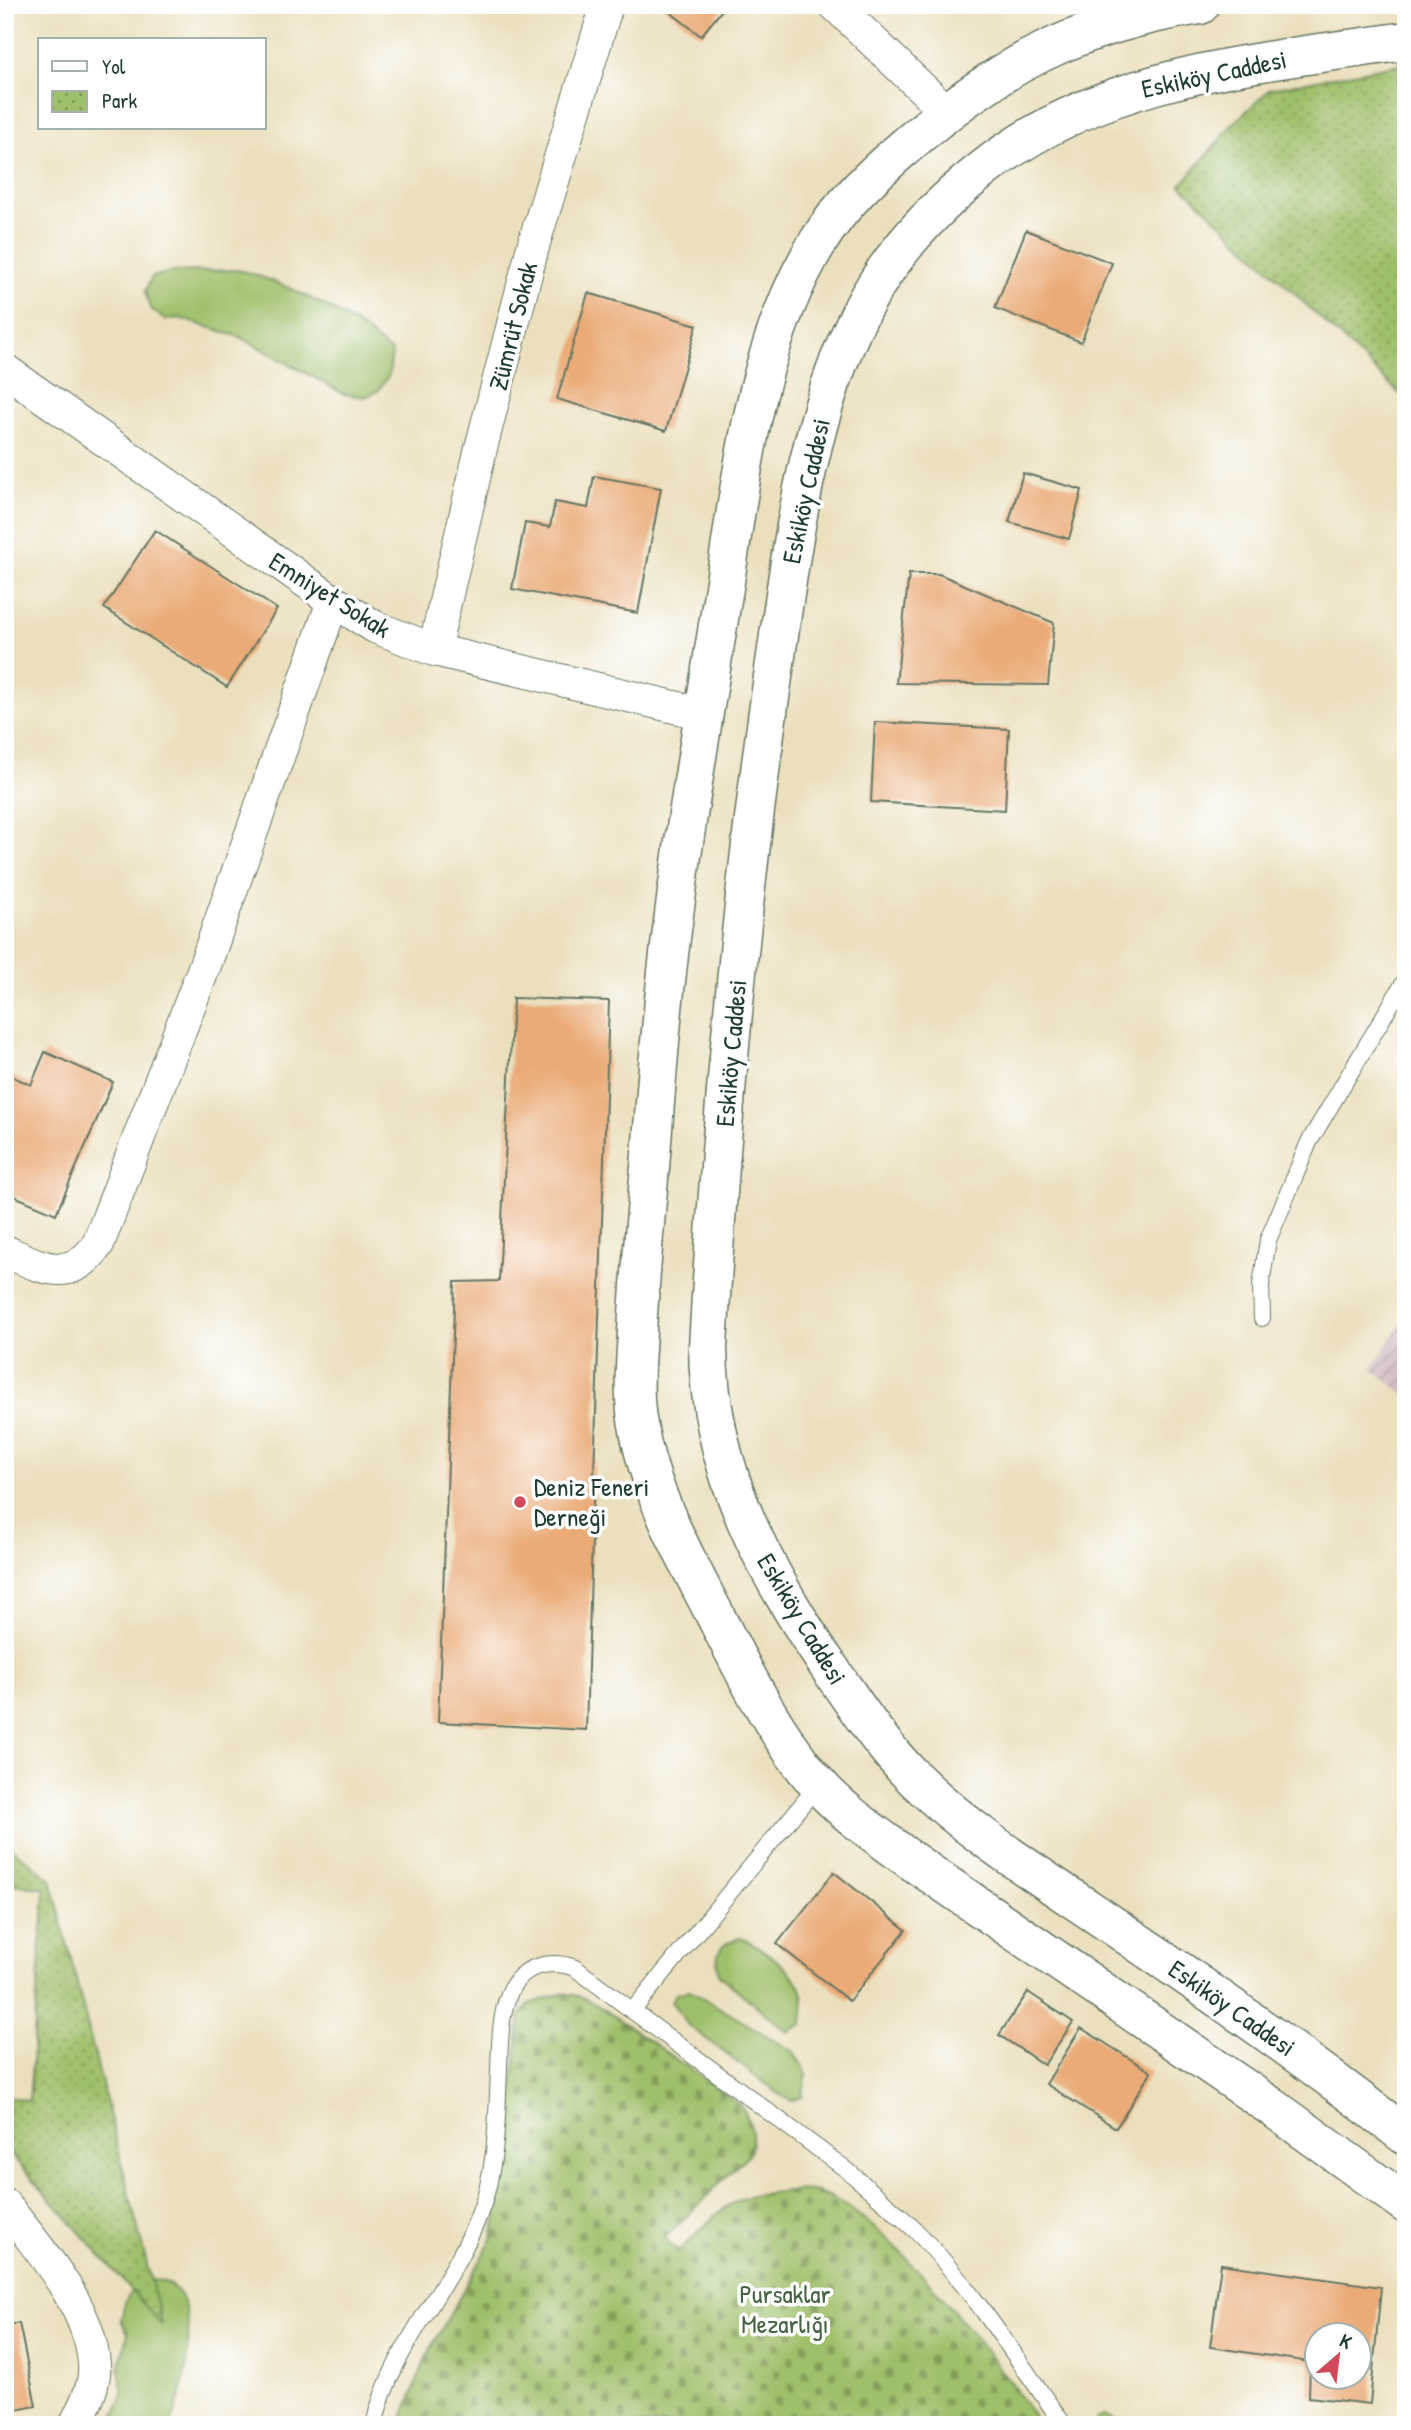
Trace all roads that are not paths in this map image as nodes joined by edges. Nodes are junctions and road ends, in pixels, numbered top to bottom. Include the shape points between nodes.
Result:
1 (607, 5) edge
2 (835, 5) edge
3 (1200, 5) edge
4 (1095, 19) edge
5 (1406, 41) edge
6 (947, 111) junction
7 (5, 370) edge
8 (333, 601) junction
9 (435, 650) junction
10 (704, 713) junction
11 (1406, 979) edge
12 (5, 1251) edge
13 (1262, 1318) dead end
14 (818, 1784) junction
15 (633, 2010) junction
16 (1406, 2136) edge
17 (1406, 2204) edge
18 (5, 2205) edge
19 (75, 2425) edge
20 (374, 2425) edge
21 (1064, 2425) edge

1 - 9 street, Zümrüt Sokak via 534,243
2 - 6 street
3 - 4 street via 1118,21
4 - 6 street via 999,73
5 - 16 street, Eskiköy Caddesi via 1171,78 1082,111 995,161 944,202 911,239 862,309 836,370 816,436 760,764 708,1347 708,1394 716,1437 743,1514 786,1599 887,1750 973,1827 1249,2019
6 - 10 street via 873,174 845,206 821,236 785,302 763,376 745,464
7 - 8 street, Emniyet Sokak
8 - 9 street, Emniyet Sokak via 375,627
8 - 12 street via 205,965 98,1244 83,1261 59,1270
9 - 10 street, Emniyet Sokak
10 - 14 street via 666,980 639,1293 637,1424 652,1480 690,1566 778,1732
11 - 13 lane via 1309,1142 1280,1210 1268,1240 1261,1285
14 - 15 lane
14 - 17 street via 850,1815 909,1859
15 - 20 lane via 575,1968 560,1963 526,1971 509,1992 501,2033 496,2137 479,2216 386,2383
15 - 21 lane via 847,2170 919,2235
18 - 19 street via 61,2279 88,2332 92,2384

